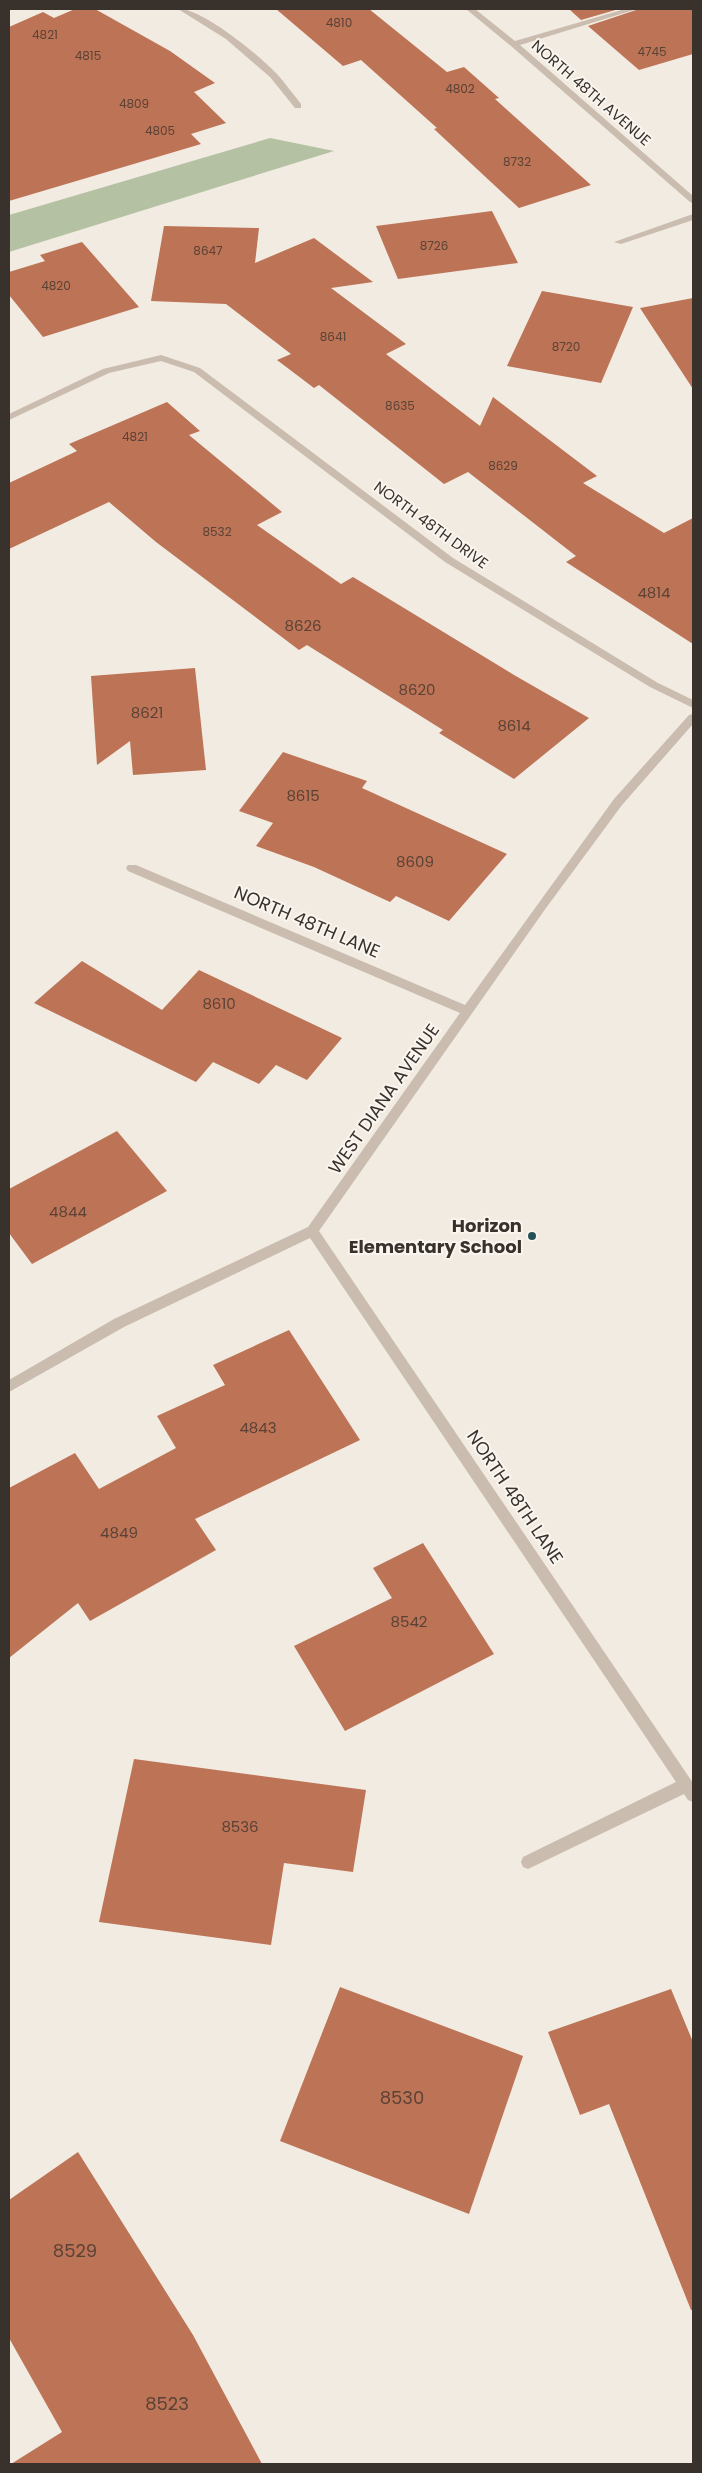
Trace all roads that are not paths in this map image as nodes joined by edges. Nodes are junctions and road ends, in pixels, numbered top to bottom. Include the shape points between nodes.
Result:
1 (182, 9) edge
2 (470, 9) edge
3 (633, 9) edge
4 (514, 44) junction
5 (298, 106) dead end
6 (693, 200) edge
7 (693, 217) edge
8 (618, 242) dead end
9 (9, 417) edge
10 (693, 704) edge
11 (693, 718) edge
12 (132, 868) dead end
13 (467, 1011) junction
14 (312, 1231) junction
15 (9, 1386) edge
16 (690, 1790) edge
17 (528, 1862) dead end

1 - 5 street via 229,37 273,75
2 - 4 street, NORTH 48TH AVENUE
3 - 4 street
4 - 6 street, NORTH 48TH AVENUE
7 - 8 street
9 - 10 street, NORTH 48TH DRIVE via 106,371 161,358 197,370 449,560 654,685
11 - 13 street, WEST DIANA AVENUE via 618,802
12 - 13 street, NORTH 48TH LANE
13 - 14 street, WEST DIANA AVENUE
14 - 15 street, WEST DIANA AVENUE via 119,1323
14 - 16 street, NORTH 48TH LANE
16 - 17 street, NORTH 48TH LANE

